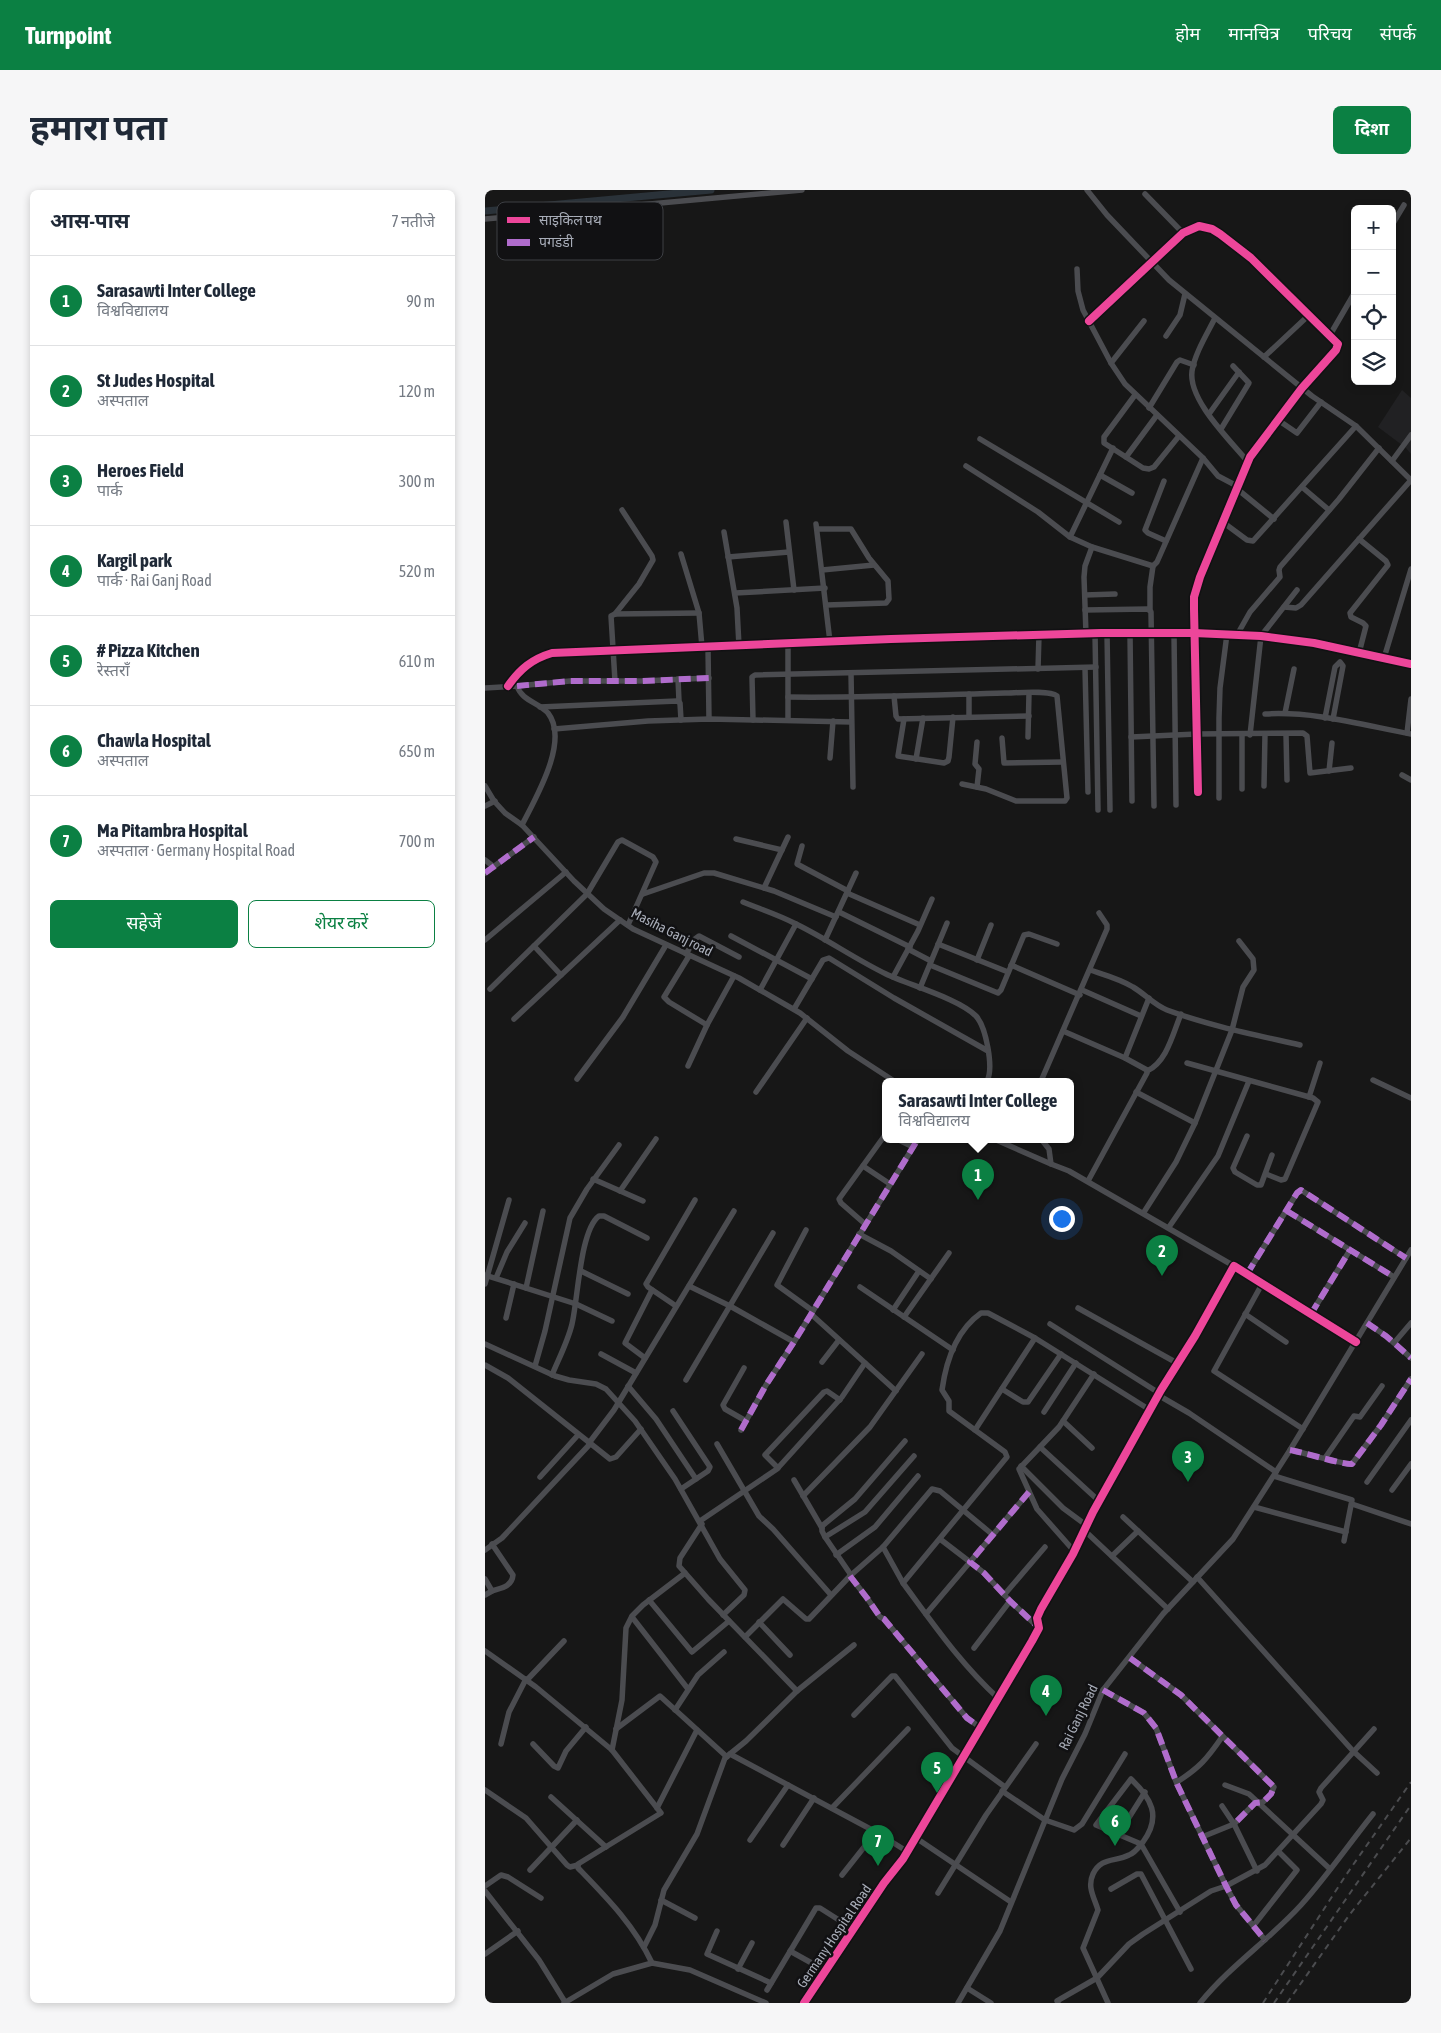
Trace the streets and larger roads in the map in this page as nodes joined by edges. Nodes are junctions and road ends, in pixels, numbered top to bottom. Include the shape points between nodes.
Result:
1 (802, 190) edge
2 (1087, 190) edge
3 (1145, 194) dead end
4 (663, 203) edge
5 (1404, 205) dead end
6 (1396, 218) edge
7 (1183, 233) junction
8 (1151, 262) junction
9 (1077, 269) dead end
10 (1185, 294) junction
11 (1353, 295) edge
12 (1309, 315) junction
13 (1215, 318) junction
14 (1089, 321) junction
15 (1144, 321) dead end
16 (1330, 335) junction
17 (1166, 336) dead end
18 (1264, 358) junction
19 (1111, 363) junction
20 (1194, 366) junction
21 (1233, 366) dead end
22 (1239, 372) junction
23 (1302, 388) junction
24 (1135, 395) junction
25 (1321, 402) junction
26 (1149, 408) junction
27 (1209, 414) junction
28 (1157, 415) junction
29 (1278, 420) junction
30 (1356, 426) junction
31 (1221, 429) junction
32 (1411, 435) edge
33 (1179, 436) junction
34 (981, 439) dead end
35 (1113, 448) junction
36 (1379, 448) junction
37 (1126, 457) junction
38 (1203, 458) junction
39 (1392, 461) junction
40 (1248, 462) junction
41 (966, 466) dead end
42 (1100, 475) junction
43 (1411, 480) edge
44 (1164, 481) dead end
45 (1237, 487) junction
46 (1302, 487) junction
47 (1132, 492) dead end
48 (1086, 503) junction
49 (622, 510) dead end
50 (1329, 510) junction
51 (1273, 519) junction
52 (786, 522) dead end
53 (1119, 522) dead end
54 (1224, 523) junction
55 (724, 532) dead end
56 (1070, 537) junction
57 (1359, 539) junction
58 (1166, 541) junction
59 (1092, 547) junction
60 (789, 552) junction
61 (681, 554) dead end
62 (728, 557) junction
63 (875, 565) junction
64 (1153, 566) junction
65 (1411, 569) edge
66 (822, 570) junction
67 (825, 588) junction
68 (794, 590) junction
69 (1297, 590) dead end
70 (735, 592) junction
71 (1085, 594) junction
72 (1115, 594) dead end
73 (827, 605) junction
74 (1284, 607) junction
75 (1085, 610) junction
76 (1150, 610) junction
77 (699, 613) junction
78 (615, 614) junction
79 (1095, 633) junction
80 (1107, 633) junction
81 (1130, 633) junction
82 (1152, 633) junction
83 (1174, 633) junction
84 (1195, 633) junction
85 (1086, 634) junction
86 (1227, 634) junction
87 (1039, 635) junction
88 (1237, 635) junction
89 (1261, 636) junction
90 (830, 642) junction
91 (788, 644) junction
92 (739, 646) junction
93 (705, 647) junction
94 (613, 650) junction
95 (1359, 653) junction
96 (1384, 658) junction
97 (1411, 664) edge
98 (1096, 667) junction
99 (1085, 668) junction
100 (1038, 669) junction
101 (1294, 669) dead end
102 (851, 673) junction
103 (787, 674) junction
104 (709, 678) junction
105 (678, 679) junction
106 (615, 681) junction
107 (508, 686) junction
108 (517, 686) junction
109 (485, 688) edge
110 (1029, 693) junction
111 (969, 694) junction
112 (893, 696) junction
113 (788, 697) junction
114 (851, 698) junction
115 (1411, 699) edge
116 (679, 701) junction
117 (540, 707) junction
118 (1285, 713) junction
119 (1265, 714) dead end
120 (1029, 716) junction
121 (969, 717) junction
122 (923, 718) junction
123 (953, 718) junction
124 (1325, 718) junction
125 (709, 719) junction
126 (904, 719) junction
127 (1333, 719) junction
128 (681, 720) junction
129 (753, 720) junction
130 (788, 720) junction
131 (833, 721) junction
132 (851, 722) junction
133 (554, 729) junction
134 (1197, 734) junction
135 (1219, 734) junction
136 (1265, 734) junction
137 (1286, 734) junction
138 (1409, 734) edge
139 (1242, 735) junction
140 (1250, 735) junction
141 (1175, 736) junction
142 (1028, 737) dead end
143 (1131, 737) junction
144 (1153, 737) junction
145 (1001, 738) dead end
146 (977, 742) dead end
147 (1332, 742) dead end
148 (830, 758) dead end
149 (916, 759) junction
150 (1063, 762) junction
151 (1351, 768) dead end
152 (1329, 771) junction
153 (1402, 775) dead end
154 (1287, 780) dead end
155 (1411, 780) edge
156 (962, 784) dead end
157 (485, 786) edge
158 (1264, 786) dead end
159 (853, 787) dead end
160 (977, 787) junction
161 (1242, 788) dead end
162 (1087, 792) dead end
163 (1198, 792) dead end
164 (1219, 798) dead end
165 (1133, 801) dead end
166 (495, 802) junction
167 (1176, 805) dead end
168 (485, 806) edge
169 (1154, 806) dead end
170 (1098, 810) dead end
171 (1110, 810) dead end
172 (522, 825) junction
173 (534, 837) junction
174 (787, 837) dead end
175 (736, 839) dead end
176 (802, 846) dead end
177 (782, 850) junction
178 (485, 860) edge
179 (494, 867) junction
180 (566, 872) junction
181 (856, 872) dead end
182 (485, 873) edge
183 (764, 888) junction
184 (848, 892) junction
185 (587, 894) junction
186 (643, 894) junction
187 (932, 899) dead end
188 (743, 902) dead end
189 (1099, 913) dead end
190 (838, 914) junction
191 (620, 920) junction
192 (947, 923) dead end
193 (796, 924) junction
194 (628, 925) junction
195 (920, 925) junction
196 (991, 925) dead end
197 (731, 936) dead end
198 (485, 940) edge
199 (825, 940) junction
200 (1239, 941) dead end
201 (938, 944) junction
202 (1057, 944) dead end
203 (666, 945) junction
204 (534, 946) junction
205 (909, 948) junction
206 (687, 955) junction
207 (739, 957) dead end
208 (777, 960) junction
209 (977, 960) junction
210 (930, 963) junction
211 (1011, 965) junction
212 (1090, 970) junction
213 (1008, 972) junction
214 (561, 975) junction
215 (734, 976) junction
216 (893, 977) junction
217 (812, 980) junction
218 (920, 988) junction
219 (489, 989) dead end
220 (760, 990) junction
221 (1081, 992) junction
222 (1149, 998) junction
223 (794, 1009) junction
224 (1181, 1014) junction
225 (1141, 1016) junction
226 (807, 1018) junction
227 (514, 1019) dead end
228 (707, 1025) junction
229 (1232, 1030) junction
230 (1063, 1031) junction
231 (1300, 1045) dead end
232 (988, 1051) junction
233 (1125, 1058) junction
234 (1187, 1063) dead end
235 (1320, 1063) dead end
236 (688, 1066) dead end
237 (1147, 1071) junction
238 (1216, 1071) junction
239 (890, 1078) edge
240 (989, 1078) edge
241 (1042, 1078) edge
242 (577, 1079) dead end
243 (1373, 1080) dead end
244 (1249, 1081) junction
245 (757, 1092) dead end
246 (1136, 1092) junction
247 (1309, 1097) junction
248 (1411, 1098) edge
249 (1195, 1124) junction
250 (1247, 1136) dead end
251 (656, 1139) dead end
252 (882, 1139) edge
253 (905, 1143) edge
254 (916, 1143) edge
255 (1003, 1143) edge
256 (1044, 1143) edge
257 (619, 1145) dead end
258 (913, 1147) junction
259 (1272, 1155) dead end
260 (1051, 1164) junction
261 (863, 1166) junction
262 (1266, 1174) junction
263 (593, 1179) junction
264 (1088, 1181) junction
265 (891, 1184) junction
266 (620, 1191) junction
267 (509, 1200) dead end
268 (695, 1200) dead end
269 (643, 1202) dead end
270 (543, 1211) dead end
271 (734, 1211) dead end
272 (1287, 1211) junction
273 (1144, 1212) junction
274 (525, 1223) dead end
275 (865, 1224) junction
276 (1169, 1227) junction
277 (806, 1230) dead end
278 (773, 1232) dead end
279 (859, 1234) junction
280 (647, 1238) dead end
281 (1350, 1250) junction
282 (1411, 1250) edge
283 (949, 1253) dead end
284 (1406, 1258) junction
285 (1235, 1266) junction
286 (581, 1271) junction
287 (919, 1271) junction
288 (1247, 1274) junction
289 (486, 1275) edge
290 (497, 1278) junction
291 (1395, 1278) junction
292 (931, 1279) junction
293 (485, 1284) edge
294 (514, 1284) junction
295 (1262, 1284) junction
296 (689, 1286) junction
297 (861, 1287) dead end
298 (525, 1288) junction
299 (652, 1290) junction
300 (628, 1294) dead end
301 (552, 1297) junction
302 (576, 1304) junction
303 (676, 1306) junction
304 (730, 1306) junction
305 (1078, 1308) dead end
306 (893, 1310) junction
307 (812, 1313) junction
308 (1245, 1314) junction
309 (1311, 1314) junction
310 (904, 1317) junction
311 (506, 1318) dead end
312 (612, 1321) dead end
313 (1411, 1322) edge
314 (1367, 1323) junction
315 (1050, 1324) dead end
316 (1035, 1338) junction
317 (839, 1340) junction
318 (794, 1342) junction
319 (1286, 1342) dead end
320 (1356, 1342) junction
321 (1394, 1343) junction
322 (485, 1344) edge
323 (953, 1350) junction
324 (601, 1354) dead end
325 (922, 1354) dead end
326 (1061, 1354) junction
327 (645, 1358) junction
328 (1411, 1358) edge
329 (822, 1362) dead end
330 (865, 1363) junction
331 (1076, 1363) junction
332 (1177, 1363) junction
333 (485, 1366) edge
334 (535, 1366) junction
335 (744, 1368) dead end
336 (636, 1373) junction
337 (1094, 1374) junction
338 (552, 1375) junction
339 (1411, 1379) edge
340 (686, 1380) dead end
341 (628, 1386) junction
342 (1382, 1386) dead end
343 (1002, 1389) junction
344 (896, 1391) junction
345 (1159, 1394) junction
346 (840, 1400) junction
347 (619, 1402) junction
348 (1150, 1410) junction
349 (673, 1411) dead end
350 (1044, 1412) dead end
351 (1411, 1420) edge
352 (746, 1421) junction
353 (1063, 1421) junction
354 (641, 1429) junction
355 (1303, 1429) junction
356 (741, 1430) dead end
357 (975, 1430) junction
358 (578, 1435) junction
359 (905, 1441) dead end
360 (589, 1444) junction
361 (717, 1444) dead end
362 (1040, 1447) junction
363 (1092, 1448) dead end
364 (1291, 1450) junction
365 (914, 1456) dead end
366 (1325, 1458) junction
367 (1411, 1464) edge
368 (1021, 1466) junction
369 (778, 1468) junction
370 (1409, 1471) edge
371 (1275, 1474) junction
372 (918, 1476) dead end
373 (540, 1477) dead end
374 (696, 1479) junction
375 (794, 1480) dead end
376 (1367, 1482) dead end
377 (681, 1489) junction
378 (1392, 1490) dead end
379 (744, 1491) junction
380 (1029, 1492) junction
381 (803, 1496) junction
382 (1099, 1501) junction
383 (1352, 1504) junction
384 (1254, 1507) junction
385 (965, 1511) junction
386 (1123, 1517) dead end
387 (701, 1522) junction
388 (1411, 1524) edge
389 (1085, 1527) junction
390 (822, 1528) junction
391 (1138, 1531) junction
392 (1346, 1532) junction
393 (993, 1535) junction
394 (825, 1537) junction
395 (940, 1540) junction
396 (1344, 1541) dead end
397 (492, 1544) junction
398 (883, 1547) junction
399 (1045, 1547) dead end
400 (485, 1550) edge
401 (1074, 1551) junction
402 (836, 1555) junction
403 (1112, 1556) junction
404 (970, 1562) junction
405 (685, 1573) junction
406 (850, 1575) junction
407 (485, 1579) edge
408 (1195, 1580) junction
409 (903, 1583) junction
410 (491, 1591) junction
411 (485, 1595) edge
412 (831, 1595) junction
413 (1004, 1596) junction
414 (649, 1600) junction
415 (1010, 1601) junction
416 (1168, 1609) junction
417 (926, 1614) junction
418 (723, 1615) junction
419 (632, 1617) junction
420 (729, 1622) junction
421 (759, 1622) junction
422 (1039, 1628) junction
423 (745, 1637) junction
424 (563, 1641) dead end
425 (854, 1645) dead end
426 (974, 1648) dead end
427 (485, 1651) edge
428 (723, 1652) dead end
429 (790, 1655) dead end
430 (1131, 1658) junction
431 (527, 1680) junction
432 (687, 1690) junction
433 (1103, 1690) junction
434 (797, 1691) junction
435 (999, 1699) junction
436 (675, 1710) junction
437 (854, 1715) dead end
438 (586, 1728) junction
439 (908, 1728) dead end
440 (981, 1728) junction
441 (1374, 1728) dead end
442 (616, 1729) junction
443 (697, 1730) junction
444 (1222, 1737) junction
445 (501, 1744) dead end
446 (533, 1744) dead end
447 (1036, 1744) dead end
448 (612, 1750) junction
449 (1353, 1752) junction
450 (1125, 1754) dead end
451 (728, 1755) junction
452 (964, 1758) junction
453 (1377, 1773) dead end
454 (1177, 1782) junction
455 (788, 1785) junction
456 (1225, 1786) dead end
457 (1003, 1789) junction
458 (485, 1790) edge
459 (1145, 1792) junction
460 (551, 1796) dead end
461 (814, 1798) junction
462 (1258, 1803) junction
463 (1222, 1806) dead end
464 (657, 1808) junction
465 (832, 1808) junction
466 (1373, 1814) dead end
467 (577, 1820) junction
468 (1045, 1820) junction
469 (1234, 1824) junction
470 (876, 1832) junction
471 (1118, 1834) junction
472 (1293, 1836) junction
473 (1202, 1837) junction
474 (916, 1838) junction
475 (750, 1840) dead end
476 (783, 1844) dead end
477 (1141, 1844) junction
478 (606, 1846) junction
479 (551, 1848) junction
480 (908, 1852) junction
481 (1279, 1852) junction
482 (578, 1865) junction
483 (955, 1866) junction
484 (1330, 1869) junction
485 (531, 1870) dead end
486 (1257, 1870) junction
487 (842, 1875) dead end
488 (485, 1886) edge
489 (1226, 1886) junction
490 (1111, 1889) dead end
491 (485, 1891) edge
492 (938, 1893) dead end
493 (541, 1898) dead end
494 (661, 1900) junction
495 (1011, 1902) junction
496 (1180, 1912) junction
497 (695, 1918) dead end
498 (1166, 1920) junction
499 (1254, 1925) junction
500 (853, 1929) junction
501 (517, 1931) junction
502 (717, 1931) dead end
503 (1265, 1940) junction
504 (752, 1943) dead end
505 (644, 1947) junction
506 (790, 1951) junction
507 (485, 1954) edge
508 (652, 1963) junction
509 (738, 1969) junction
510 (1191, 1969) dead end
511 (826, 1971) junction
512 (1097, 1978) junction
513 (771, 1983) junction
514 (967, 1988) junction
515 (767, 1990) dead end
516 (565, 2003) edge
517 (766, 2003) edge
518 (804, 2003) edge
519 (958, 2003) edge
520 (991, 2003) edge
521 (1058, 2003) edge
522 (1108, 2003) edge
523 (1199, 2003) edge

1 - 4 street
2 - 8 street
3 - 7 street
5 - 6 street
7 - 8 street
7 - 12 street via 1199,226 1220,234 1251,258
8 - 10 street
8 - 14 street
9 - 14 street via 1077,291
10 - 13 street
10 - 17 street via 1180,316
11 - 16 street
12 - 16 street
12 - 18 street
13 - 18 street
13 - 20 street
14 - 19 street
15 - 19 street
16 - 23 street via 1338,344 1337,348
18 - 23 street
19 - 24 street
20 - 26 street via 1182,360 1177,362
20 - 27 street via 1193,389
21 - 22 street
22 - 27 street
22 - 31 street via 1249,382
23 - 25 street
23 - 29 street
24 - 26 street
24 - 35 street via 1103,439
25 - 29 street via 1297,433
25 - 30 street
26 - 28 street
27 - 31 street
28 - 33 street
28 - 37 street
29 - 40 street
30 - 36 street
30 - 46 street
31 - 40 street
32 - 39 street
33 - 37 street via 1151,469 1143,468
33 - 38 street
34 - 48 street
35 - 37 street
35 - 42 street
36 - 39 street
36 - 50 street
38 - 45 street via 1218,476
38 - 58 street
39 - 43 street
40 - 45 street
41 - 56 street via 1038,512
42 - 47 street
42 - 48 street
43 - 57 street
44 - 58 street via 1145,530
45 - 51 street
45 - 54 street
46 - 50 street
46 - 51 street
48 - 53 street
48 - 56 street
49 - 78 street via 653,560
50 - 88 street via 1280,567 1280,578 1256,604
51 - 54 street via 1253,541
52 - 60 street
54 - 84 street via 1196,587
55 - 62 street
56 - 59 street
57 - 74 street via 1299,607
57 - 95 street via 1388,565 1350,613 1366,626
58 - 64 street
59 - 64 street
59 - 71 street via 1084,571
60 - 62 street
60 - 68 street
61 - 77 street
62 - 70 street
63 - 66 street
63 - 66 street via 851,529 817,527
63 - 73 street via 889,584 887,602
64 - 76 street
65 - 96 street
66 - 67 street
67 - 68 street
67 - 73 street
68 - 70 street
69 - 74 street
70 - 92 street
71 - 72 street
71 - 75 street
73 - 90 street
74 - 89 street
75 - 76 street
75 - 85 street
76 - 82 street
77 - 78 street
77 - 93 street
78 - 94 street via 610,620
79 - 80 street
79 - 85 street
79 - 98 street
80 - 81 street
80 - 171 street
81 - 82 street
81 - 143 street
82 - 83 street
82 - 144 street
83 - 84 street
83 - 141 street
84 - 86 street
84 - 134 street
85 - 87 street
86 - 88 street
86 - 135 street via 1220,688
87 - 90 street
87 - 100 street
88 - 89 street
89 - 95 street
89 - 140 street
90 - 91 street
91 - 92 street
91 - 103 street
92 - 93 street
93 - 94 street
93 - 104 street
94 - 106 street
94 - 107 street via 552,653 539,657 521,668
95 - 96 street
96 - 97 street
98 - 99 street
98 - 170 street
99 - 100 street
99 - 162 street
100 - 102 street
101 - 118 street
102 - 103 street
102 - 114 street
103 - 113 street
103 - 129 street via 752,676
104 - 105 street
104 - 125 street
105 - 106 street
105 - 116 street
106 - 108 street via 569,680
107 - 108 street
107 - 109 street
108 - 117 street via 519,693
110 - 111 street
110 - 120 street
110 - 150 street via 1057,696
111 - 112 street
111 - 121 street
112 - 114 street
112 - 126 street via 896,717
113 - 114 street
113 - 130 street
114 - 132 street
115 - 138 street
116 - 117 street
116 - 128 street
117 - 133 street via 550,716
118 - 119 street
118 - 124 street
120 - 121 street
120 - 142 street
121 - 123 street
122 - 123 street
122 - 126 street
122 - 149 street
123 - 149 street via 948,761
124 - 127 street
124 - 127 street via 1335,667 1340,662 1343,666
125 - 128 street
125 - 129 street
126 - 149 street via 898,756
127 - 138 street
128 - 133 street
129 - 130 street
130 - 131 street
131 - 132 street
131 - 148 street
132 - 159 street
133 - 172 street via 549,768
134 - 135 street
134 - 141 street
134 - 163 street
135 - 139 street
135 - 164 street
136 - 137 street
136 - 140 street
136 - 158 street
137 - 152 street via 1307,735 1309,773
137 - 154 street
139 - 140 street
139 - 161 street
141 - 144 street
141 - 167 street
143 - 144 street
143 - 165 street
144 - 169 street
145 - 150 street via 1004,764
146 - 160 street
147 - 152 street
150 - 160 street via 1067,798 1064,802 1016,801
151 - 152 street
153 - 155 street
156 - 160 street
157 - 166 street, Masiha Ganj road
166 - 168 street
166 - 172 street, Masiha Ganj road
172 - 173 street, Masiha Ganj road
173 - 179 street
173 - 180 street, Masiha Ganj road
174 - 177 street
175 - 177 street
176 - 184 street via 797,864
177 - 183 street
178 - 179 street
179 - 182 street
180 - 185 street, Masiha Ganj road
180 - 198 street
181 - 184 street
183 - 186 street via 709,872
183 - 190 street
184 - 190 street
184 - 195 street
185 - 186 street via 622,840 655,859 656,866
185 - 191 street, Masiha Ganj road
185 - 204 street
186 - 194 street
187 - 195 street
188 - 193 street
189 - 212 street via 1107,929
190 - 199 street
190 - 205 street
191 - 194 street, Masiha Ganj road
191 - 214 street
192 - 201 street
193 - 199 street
193 - 208 street
194 - 203 street, Masiha Ganj road
195 - 205 street
196 - 209 street
197 - 208 street
199 - 216 street
200 - 229 street via 1253,959 1254,968 1243,987
201 - 209 street
201 - 210 street
202 - 211 street via 1026,933
203 - 206 street, Masiha Ganj road
203 - 242 street via 623,1017
204 - 214 street
204 - 219 street
205 - 210 street
205 - 216 street
206 - 207 street via 699,936
206 - 215 street, Masiha Ganj road
206 - 228 street via 664,997
208 - 217 street
208 - 220 street
209 - 213 street
210 - 213 street via 998,993
210 - 218 street
211 - 213 street
211 - 221 street
212 - 221 street
212 - 222 street via 1126,983
214 - 227 street
215 - 220 street, Masiha Ganj road
215 - 228 street
216 - 218 street
217 - 223 street
217 - 232 street via 823,960 829,958
218 - 232 street via 974,1014 981,1023
220 - 223 street, Masiha Ganj road
221 - 225 street
221 - 230 street
222 - 224 street via 1161,1008
222 - 225 street
223 - 226 street, Masiha Ganj road
224 - 229 street
224 - 237 street via 1161,1060
225 - 233 street
226 - 239 street, Masiha Ganj road via 848,1051
226 - 245 street
228 - 236 street
229 - 231 street
229 - 238 street
230 - 233 street
230 - 241 street
232 - 240 street
233 - 237 street
234 - 238 street
235 - 247 street
237 - 246 street
238 - 244 street
238 - 249 street
243 - 248 street
244 - 247 street
244 - 276 street via 1218,1156
246 - 249 street
246 - 264 street
247 - 262 street via 1317,1100 1318,1106 1285,1179
249 - 273 street via 1176,1162
250 - 262 street via 1234,1171 1259,1186
251 - 266 street
252 - 261 street
253 - 258 street
254 - 258 street
255 - 260 street
256 - 260 street via 1049,1149
257 - 263 street
258 - 265 street
259 - 262 street
260 - 264 street
261 - 265 street
261 - 275 street via 839,1199
263 - 266 street
263 - 301 street via 570,1218
264 - 273 street
265 - 275 street
266 - 269 street
267 - 289 street
268 - 299 street via 647,1283
270 - 298 street
271 - 296 street
272 - 281 street
272 - 284 street via 1297,1193 1303,1190
272 - 288 street
273 - 276 street
274 - 290 street via 507,1252
275 - 279 street
276 - 285 street
277 - 307 street via 777,1285
278 - 304 street
279 - 287 street
279 - 307 street
280 - 286 street via 604,1216 597,1216 585,1240
281 - 291 street
281 - 309 street
282 - 284 street, Rai Ganj Road
283 - 292 street
284 - 291 street, Rai Ganj Road
285 - 288 street
285 - 332 street, Germany Hospital Road
286 - 300 street
286 - 302 street
287 - 292 street
287 - 306 street
288 - 295 street
289 - 290 street
289 - 293 street
290 - 294 street
291 - 314 street, Rai Ganj Road
292 - 310 street
294 - 298 street
294 - 311 street
295 - 308 street
295 - 309 street
296 - 303 street
296 - 304 street
297 - 306 street
298 - 301 street
299 - 303 street
299 - 327 street via 625,1343
301 - 302 street
301 - 334 street
302 - 312 street
302 - 338 street via 570,1333
303 - 327 street
304 - 318 street
304 - 340 street
305 - 332 street
306 - 310 street
307 - 317 street
307 - 318 street
308 - 319 street
308 - 355 street via 1214,1371
309 - 320 street
310 - 323 street
313 - 321 street
314 - 320 street, Rai Ganj Road
314 - 321 street
315 - 345 street
316 - 323 street via 988,1313 981,1313 967,1326
316 - 326 street
316 - 343 street
317 - 329 street
317 - 330 street
318 - 352 street
320 - 355 street, Rai Ganj Road
321 - 328 street
322 - 334 street
323 - 357 street via 942,1392 949,1401 950,1412
324 - 336 street
325 - 344 street
326 - 331 street
326 - 343 street via 1028,1402
327 - 336 street
330 - 344 street
330 - 346 street
331 - 337 street
331 - 350 street
332 - 345 street, Germany Hospital Road
333 - 358 street via 508,1378
334 - 338 street
335 - 352 street via 723,1405
336 - 341 street
337 - 348 street
337 - 353 street
338 - 347 street via 596,1384 607,1389
339 - 366 street via 1352,1464
341 - 347 street
341 - 374 street via 656,1419
342 - 366 street via 1360,1417 1354,1416
343 - 357 street
344 - 381 street via 870,1427
345 - 348 street, Germany Hospital Road
345 - 371 street
346 - 369 street
346 - 369 street via 828,1391 824,1392 765,1455
347 - 354 street
347 - 360 street
348 - 382 street, Germany Hospital Road
349 - 374 street via 709,1466 708,1471
351 - 376 street
352 - 356 street
353 - 362 street
353 - 363 street
354 - 360 street via 612,1459
354 - 377 street
355 - 364 street, Rai Ganj Road
357 - 385 street via 1005,1452 1007,1457
358 - 360 street
358 - 373 street
359 - 390 street via 855,1498
360 - 397 street via 502,1538
361 - 379 street
362 - 368 street
362 - 382 street
364 - 366 street
364 - 371 street, Rai Ganj Road
365 - 394 street via 865,1512
367 - 370 street
368 - 380 street via 1020,1472
368 - 389 street
369 - 379 street
370 - 378 street
371 - 383 street via 1349,1498 1353,1500
371 - 384 street, Rai Ganj Road
372 - 402 street via 875,1527
374 - 377 street
375 - 381 street
377 - 387 street
379 - 387 street
379 - 412 street via 759,1516
380 - 393 street
380 - 401 street via 1042,1517
381 - 390 street
382 - 389 street, Germany Hospital Road
383 - 388 street
383 - 392 street
384 - 392 street
384 - 408 street, Rai Ganj Road via 1233,1539
385 - 393 street
385 - 395 street
385 - 398 street via 940,1491 932,1489
386 - 391 street
387 - 405 street via 678,1562
387 - 418 street via 720,1559 745,1590 744,1595
389 - 401 street, Germany Hospital Road
389 - 403 street
390 - 394 street
391 - 403 street
391 - 408 street
392 - 396 street
393 - 404 street
394 - 402 street
395 - 404 street
395 - 409 street
397 - 400 street
397 - 410 street via 513,1575 508,1585
398 - 406 street
398 - 409 street
399 - 413 street
401 - 422 street, Germany Hospital Road via 1041,1609 1037,1618
402 - 406 street
403 - 416 street
404 - 413 street
404 - 417 street
405 - 414 street
405 - 418 street
406 - 412 street
406 - 440 street via 880,1617 967,1718
407 - 410 street
408 - 416 street, Rai Ganj Road
408 - 449 street
409 - 417 street
410 - 411 street
412 - 421 street via 808,1620 783,1599
413 - 415 street
414 - 419 street
414 - 420 street via 692,1652
415 - 422 street
415 - 426 street
416 - 430 street, Rai Ganj Road
417 - 435 street via 954,1654
418 - 420 street
419 - 432 street
419 - 442 street via 625,1634 623,1684
420 - 423 street
421 - 423 street
421 - 429 street
422 - 435 street, Germany Hospital Road
423 - 434 street
424 - 431 street
425 - 434 street
427 - 431 street
428 - 432 street via 701,1670
430 - 433 street, Rai Ganj Road
430 - 444 street via 1181,1695
431 - 438 street
431 - 445 street via 509,1712
432 - 436 street
433 - 454 street via 1151,1720
433 - 468 street, Rai Ganj Road
434 - 451 street
435 - 440 street, Germany Hospital Road
436 - 442 street via 658,1697
436 - 443 street
437 - 452 street via 895,1676 952,1748
438 - 446 street via 566,1751 558,1768
438 - 448 street
439 - 465 street
440 - 452 street, Germany Hospital Road
441 - 449 street
442 - 448 street
443 - 451 street
443 - 464 street
444 - 454 street via 1197,1769
444 - 462 street via 1273,1787 1271,1794
447 - 457 street
448 - 464 street
449 - 453 street
449 - 472 street via 1321,1788 1319,1792 1323,1802
450 - 468 street via 1079,1828 1070,1830
451 - 455 street
451 - 494 street via 697,1834
452 - 457 street
452 - 474 street, Germany Hospital Road
454 - 473 street
455 - 461 street
455 - 475 street
456 - 462 street via 1246,1792
457 - 468 street
457 - 483 street
458 - 479 street via 526,1818
459 - 471 street
459 - 471 street via 1131,1779 1096,1825
459 - 477 street via 1153,1818
460 - 467 street
461 - 465 street
461 - 476 street
462 - 469 street
462 - 472 street
463 - 469 street
464 - 478 street via 661,1813
465 - 470 street
466 - 484 street
467 - 478 street
467 - 479 street
468 - 495 street, Rai Ganj Road
469 - 473 street
469 - 486 street
470 - 480 street
470 - 487 street
471 - 477 street
472 - 481 street
472 - 484 street
473 - 489 street
474 - 480 street, Germany Hospital Road
474 - 483 street
477 - 496 street
477 - 512 street via 1129,1855 1103,1862 1091,1880 1090,1888 1098,1910 1083,1950
478 - 482 street
479 - 482 street via 569,1866
479 - 485 street
480 - 500 street, Germany Hospital Road
481 - 486 street
481 - 499 street via 1297,1870
482 - 505 street via 623,1916
483 - 492 street
483 - 495 street
484 - 503 street via 1302,1904
486 - 489 street
488 - 493 street via 504,1876
489 - 496 street via 1211,1891
489 - 499 street via 1236,1905
490 - 498 street via 1139,1874
491 - 501 street
494 - 497 street
494 - 505 street via 655,1925
495 - 514 street, Rai Ganj Road via 1000,1931
496 - 498 street
498 - 510 street
498 - 512 street via 1135,1939
499 - 503 street
500 - 506 street via 818,1907
500 - 511 street, Germany Hospital Road
501 - 507 street
501 - 516 street
502 - 509 street via 707,1954
503 - 523 street
504 - 509 street
505 - 508 street
506 - 511 street
506 - 513 street
508 - 516 street via 613,1974
508 - 517 street via 691,1970
509 - 513 street
511 - 518 street, Germany Hospital Road
512 - 521 street
512 - 522 street
513 - 515 street
514 - 519 street, Rai Ganj Road
514 - 520 street

